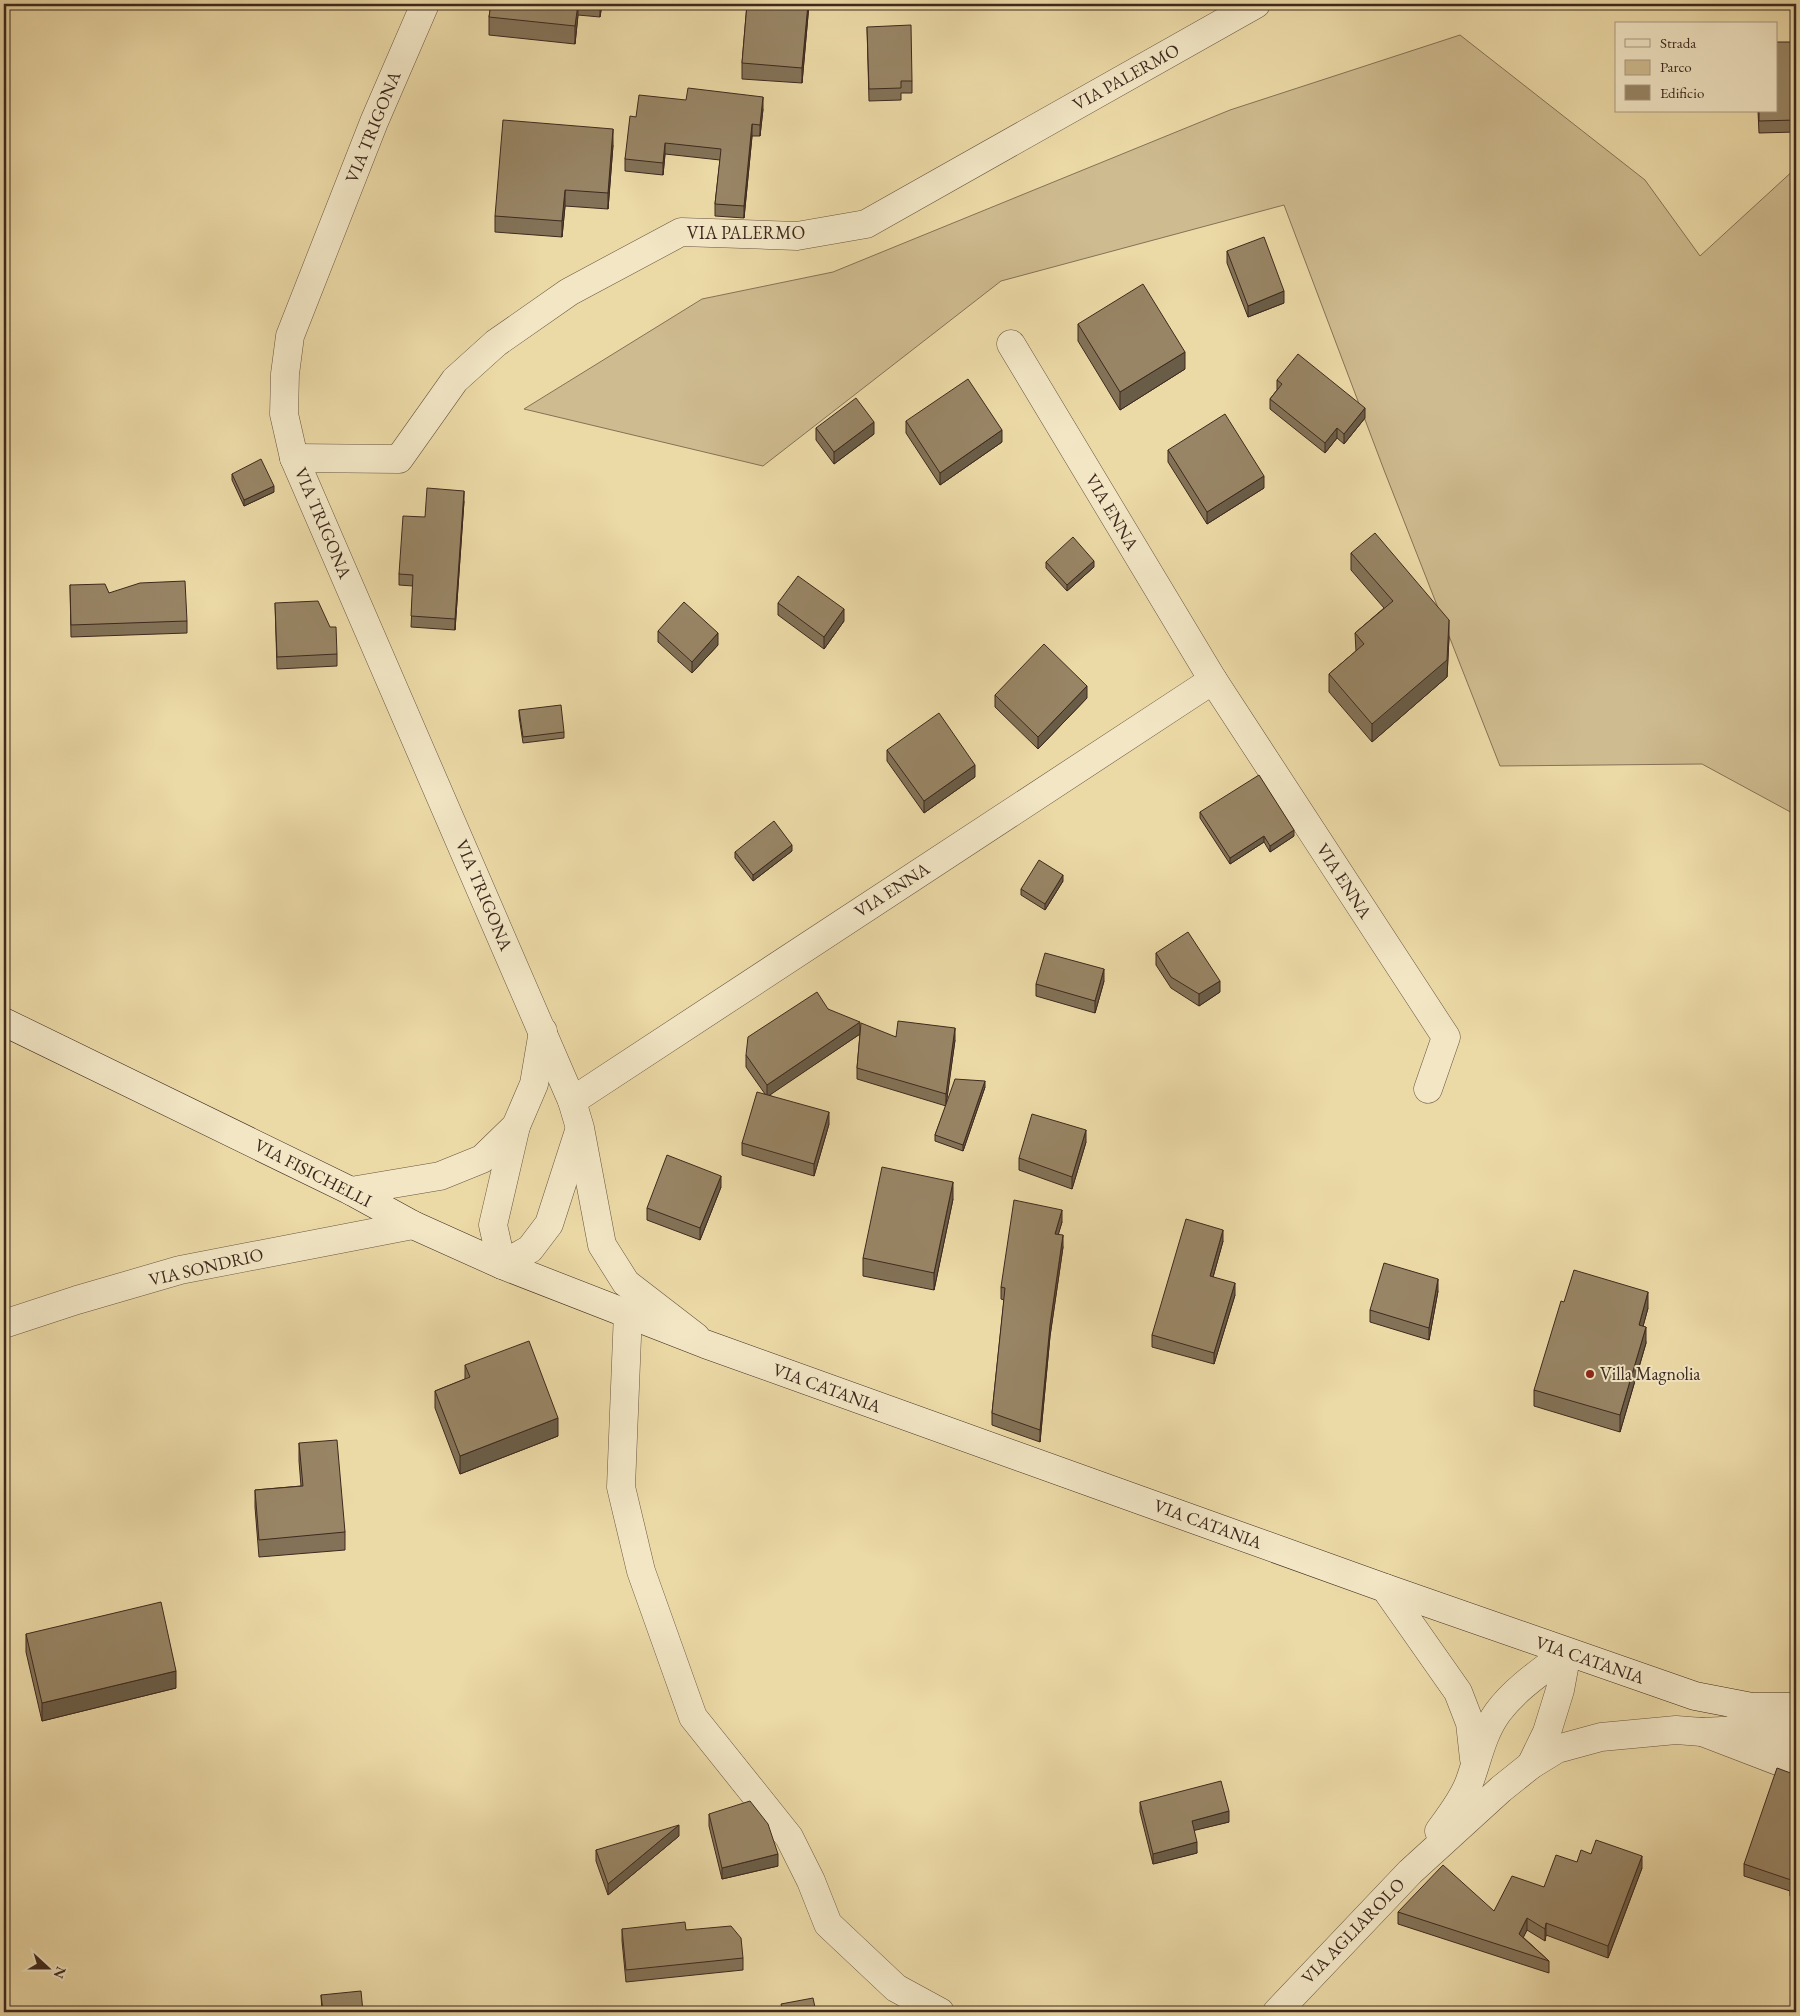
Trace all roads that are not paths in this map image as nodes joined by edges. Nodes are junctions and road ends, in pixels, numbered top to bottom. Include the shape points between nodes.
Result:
1 (425, 4) edge
2 (1256, 4) edge
3 (1011, 344) dead end
4 (294, 458) junction
5 (1213, 680) junction
6 (4, 1022) edge
7 (543, 1032) junction
8 (1428, 1089) dead end
9 (572, 1101) junction
10 (516, 1126) junction
11 (580, 1128) junction
12 (351, 1191) junction
13 (413, 1225) junction
14 (502, 1265) junction
15 (628, 1312) junction
16 (4, 1324) edge
17 (705, 1344) junction
18 (1386, 1588) junction
19 (1567, 1652) junction
20 (1695, 1696) junction
21 (1796, 1707) edge
22 (1796, 1713) edge
23 (1761, 1729) junction
24 (1702, 1732) junction
25 (1796, 1752) edge
26 (1474, 1764) junction
27 (1531, 1765) junction
28 (1796, 1768) edge
29 (1410, 1872) junction
30 (940, 2012) edge
31 (1277, 2012) edge

1 - 4 street, VIA TRIGONA via 374,122 290,336 284,414
2 - 4 street, VIA PALERMO via 866,224 797,236 681,232 655,245 569,292 496,343 455,380 399,459
3 - 5 street, VIA ENNA
4 - 7 street, VIA TRIGONA
5 - 8 street, VIA ENNA via 1446,1037
5 - 9 street, VIA ENNA
6 - 12 street, VIA FISICHELLI
7 - 9 street, VIA TRIGONA
7 - 10 street via 534,1084
9 - 11 street, VIA TRIGONA
10 - 12 street via 482,1159 440,1176
10 - 14 street via 493,1226
11 - 14 street via 549,1224 530,1249
11 - 17 street, VIA TRIGONA via 602,1245 626,1283
12 - 13 street, VIA FISICHELLI
13 - 14 street, VIA FISICHELLI
13 - 16 street, VIA SONDRIO via 180,1270
14 - 15 street, VIA FISICHELLI
15 - 17 street, VIA CATANIA
15 - 30 street via 621,1487 641,1571 693,1717 789,1837 828,1924 896,1988
17 - 18 street, VIA CATANIA
18 - 19 street, VIA CATANIA
18 - 26 street via 1458,1692 1470,1723
19 - 20 street, VIA CATANIA
19 - 26 street via 1517,1690 1497,1713
19 - 27 street via 1547,1732
20 - 21 street, VIA CATANIA via 1752,1707
20 - 23 street
22 - 23 street
23 - 24 street
23 - 25 street
24 - 27 street via 1676,1730 1601,1737 1557,1748
24 - 28 street
26 - 29 street via 1469,1784 1457,1806
27 - 29 street
29 - 31 street, VIA AGLIAROLO

